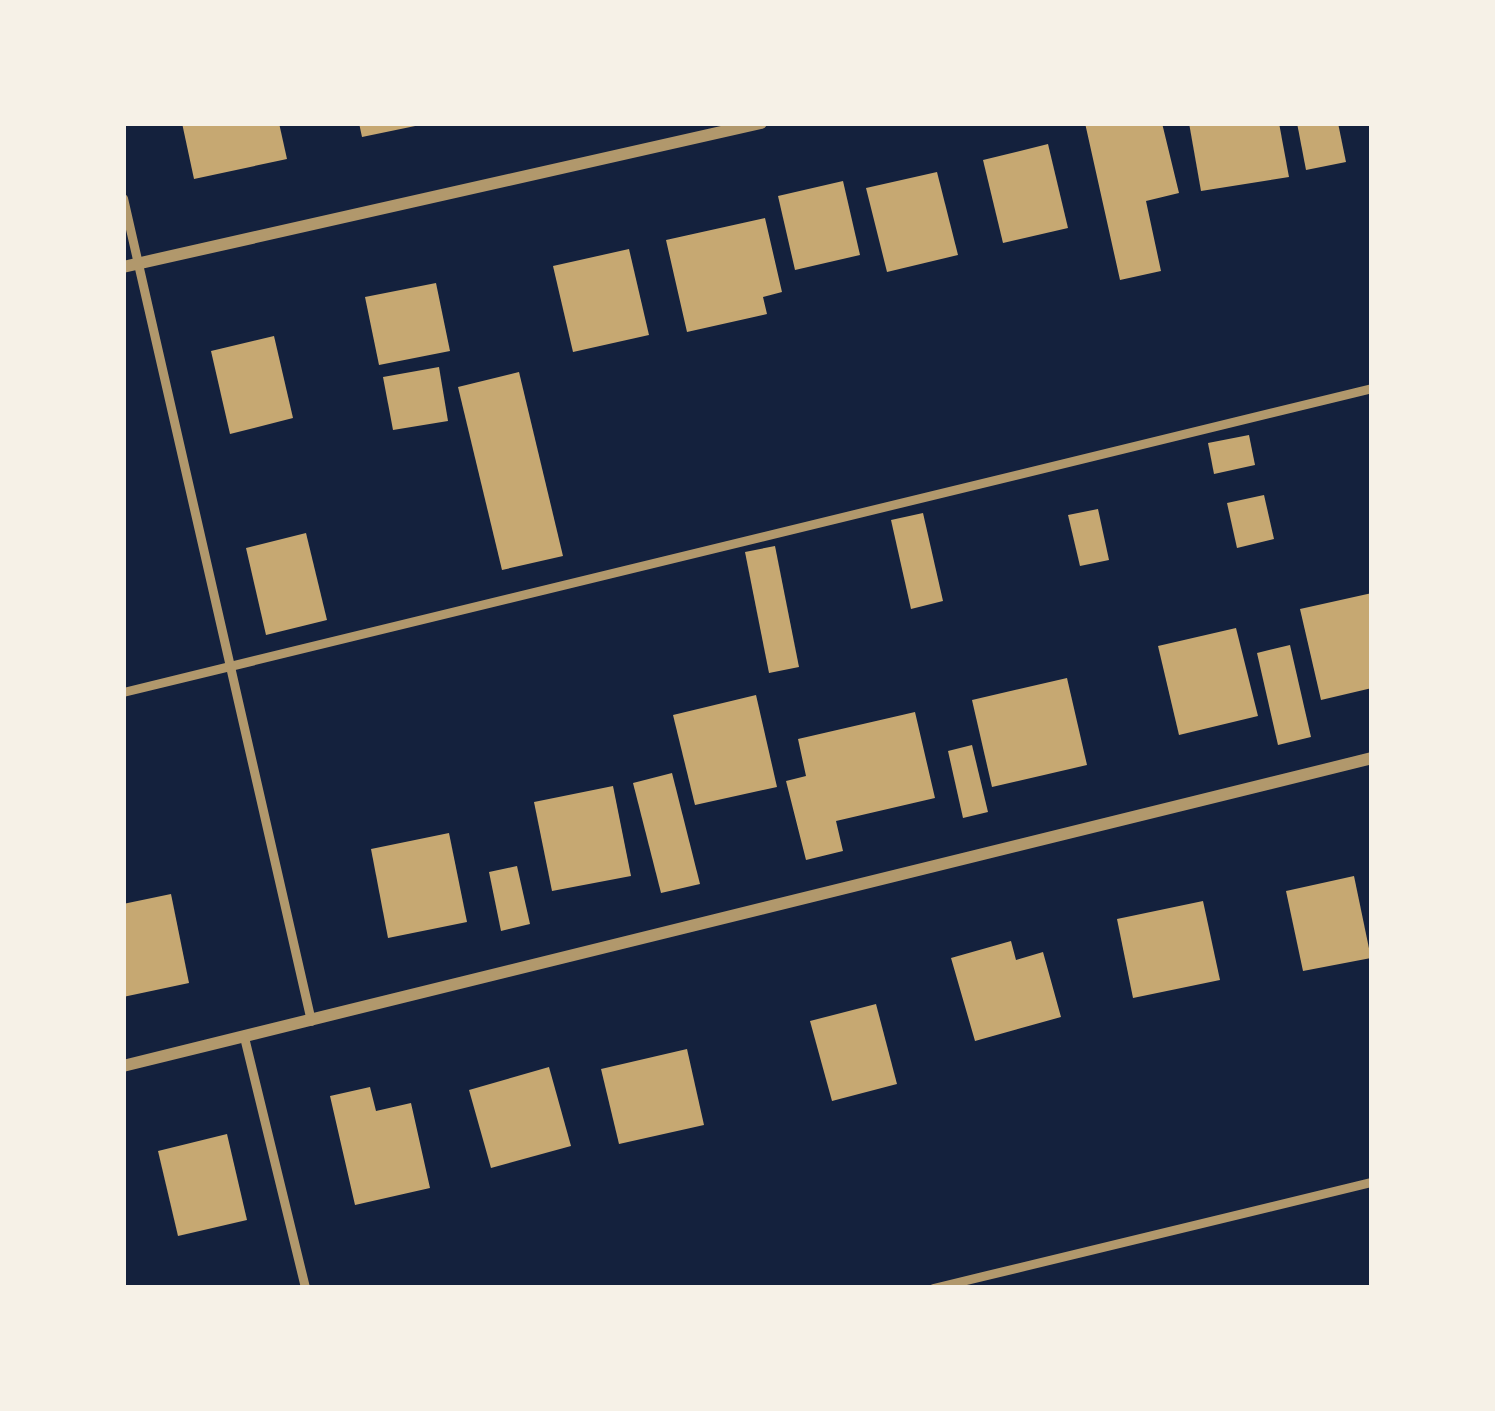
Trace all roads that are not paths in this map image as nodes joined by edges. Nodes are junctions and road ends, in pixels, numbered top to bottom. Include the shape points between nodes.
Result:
1 (761, 123) edge
2 (123, 198) edge
3 (130, 265) edge
4 (1372, 388) edge
5 (230, 667) junction
6 (123, 692) edge
7 (1372, 758) edge
8 (311, 1021) junction
9 (244, 1037) junction
10 (123, 1066) edge
11 (1372, 1182) edge
12 (305, 1288) edge
13 (933, 1288) edge

1 - 3 street
2 - 3 lane
3 - 5 lane
4 - 5 lane
5 - 6 lane
5 - 8 lane
7 - 8 street
8 - 9 street
9 - 10 street
9 - 12 lane
11 - 13 lane

